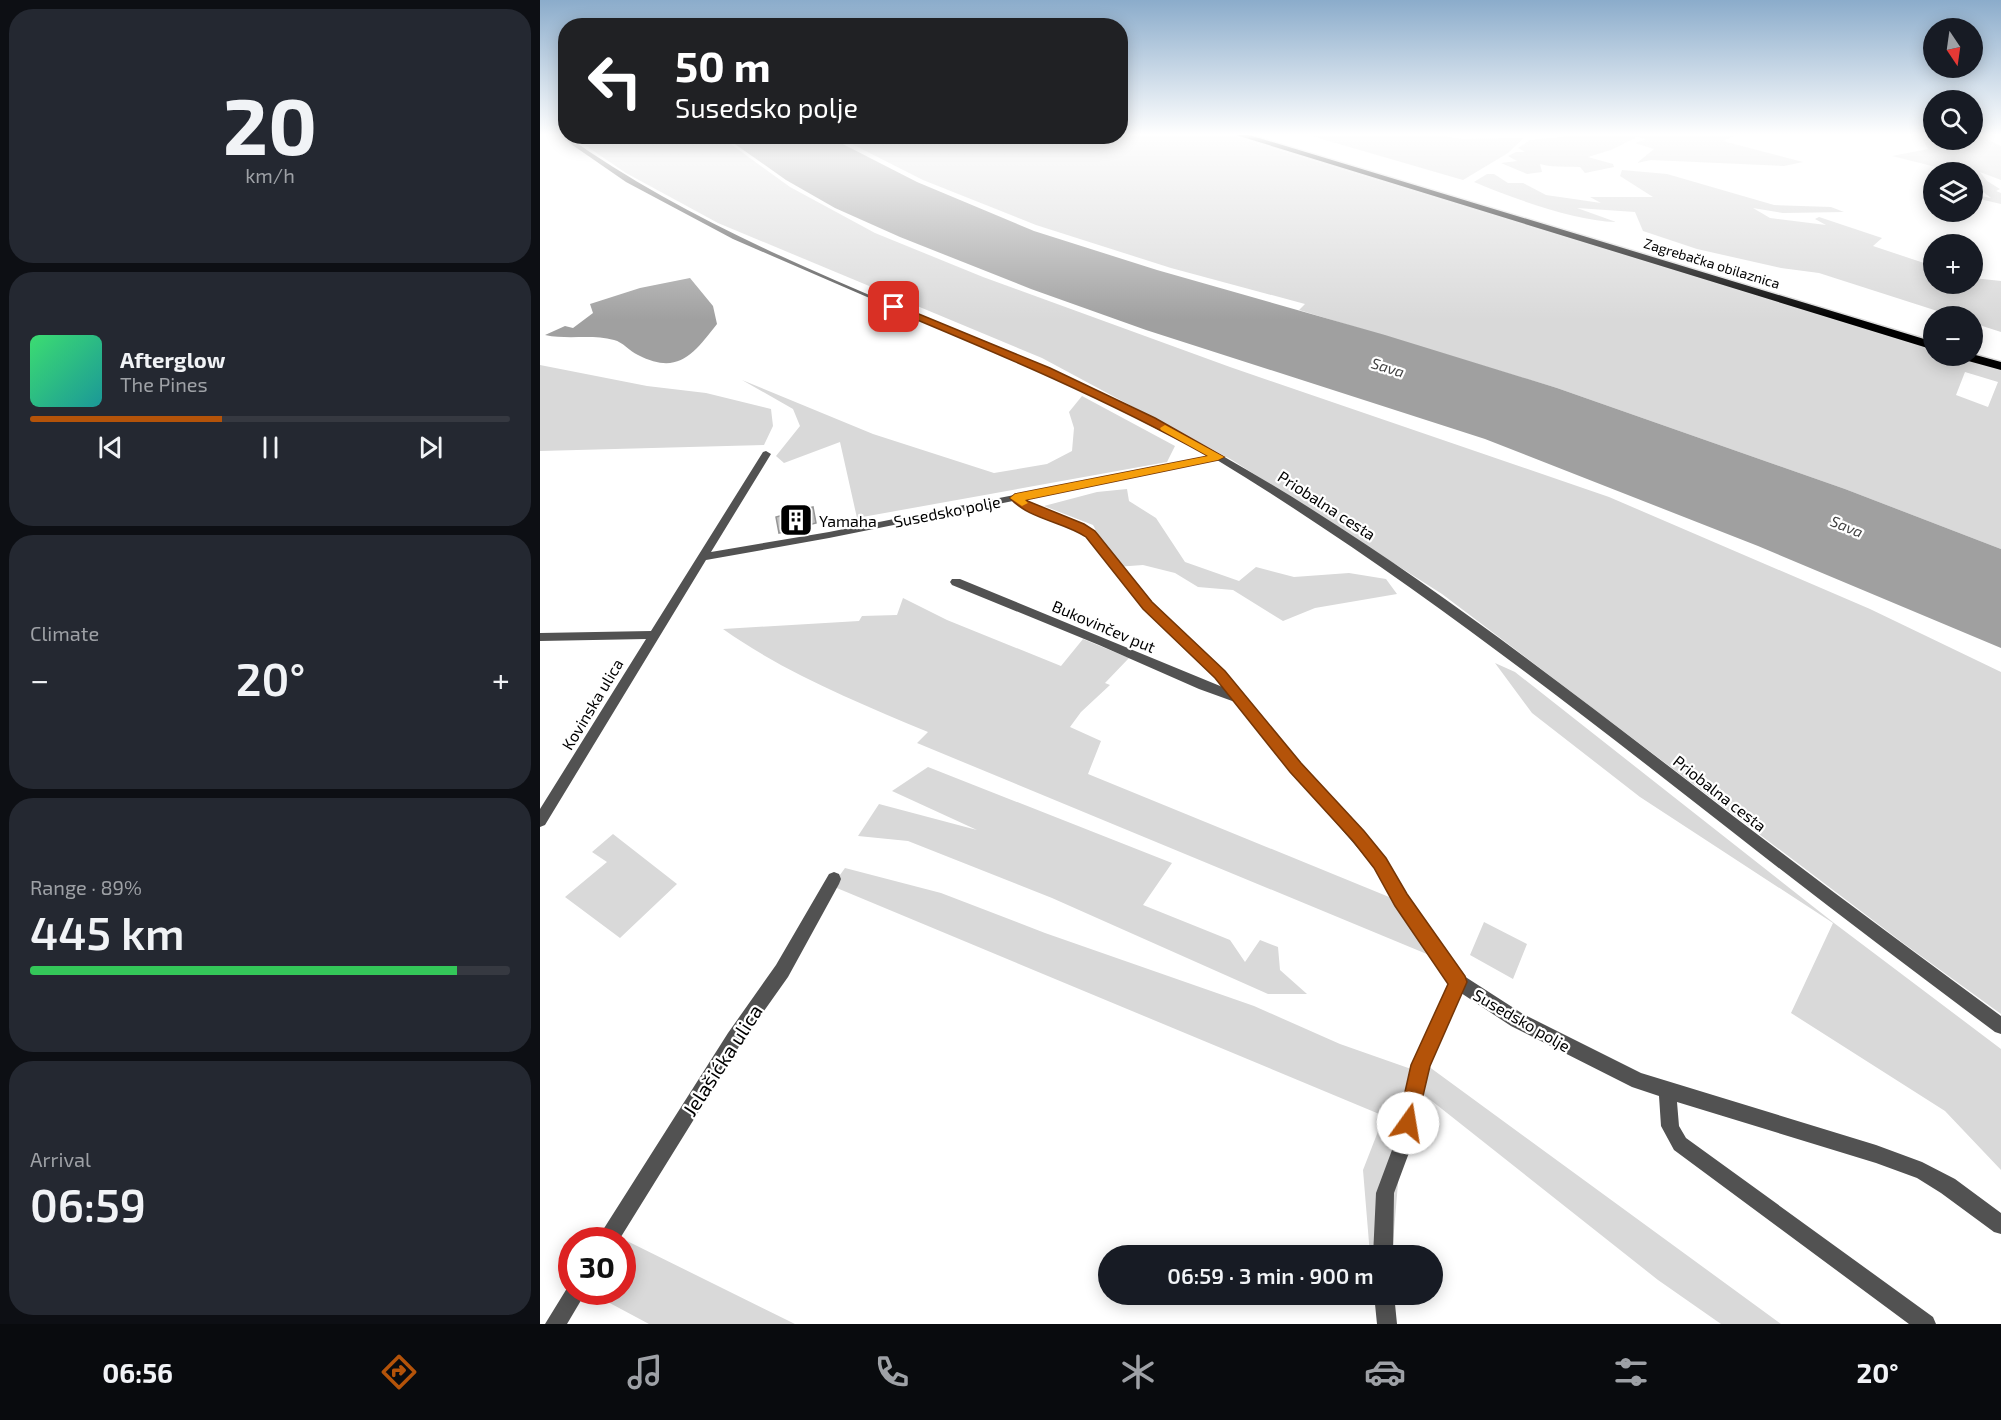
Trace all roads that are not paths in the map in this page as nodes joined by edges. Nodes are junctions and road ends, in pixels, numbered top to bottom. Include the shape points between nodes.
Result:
1 (659, 197) edge
2 (1443, 197) edge
3 (1463, 197) edge
4 (1923, 335) edge
5 (1923, 343) edge
6 (1983, 353) edge
7 (2001, 358) edge
8 (1983, 361) edge
9 (2001, 366) edge
10 (766, 454) dead end
11 (1218, 457) junction
12 (1015, 498) junction
13 (701, 557) junction
14 (956, 582) dead end
15 (653, 635) junction
16 (540, 637) edge
17 (1240, 699) junction
18 (540, 821) edge
19 (834, 879) dead end
20 (1458, 982) junction
21 (2001, 1026) edge
22 (1668, 1092) junction
23 (2001, 1225) edge
24 (616, 1227) edge
25 (1383, 1245) edge
26 (567, 1305) edge
27 (1385, 1305) edge
28 (555, 1324) edge
29 (1387, 1324) edge
30 (1926, 1324) edge

1 - 11 street, Priobalna cesta via 773,256 1046,370
2 - 5 highway, Zagrebačka obilaznica
3 - 4 highway, Zagrebačka obilaznica
6 - 7 highway
8 - 9 highway
10 - 13 street, Kovinska ulica
11 - 12 street, Susedsko polje
11 - 21 street, Priobalna cesta via 1388,564
12 - 13 street, Susedsko polje
12 - 17 street, Susedsko polje via 1091,534 1148,605 1220,674
13 - 15 street, Kovinska ulica
14 - 17 street, Bukovinčev put
15 - 16 street, Kovinska ulica
15 - 18 street, Kovinska ulica
17 - 20 street, Susedsko polje via 1380,863
19 - 24 street, Jelašićka ulica via 782,971
20 - 22 street, Susedsko polje via 1516,1020 1578,1053
20 - 25 street via 1421,1065 1404,1142 1385,1192
22 - 23 street, Susedsko polje via 1903,1163 1948,1186
22 - 30 street via 1669,1125 1680,1144
26 - 28 street
27 - 29 street

